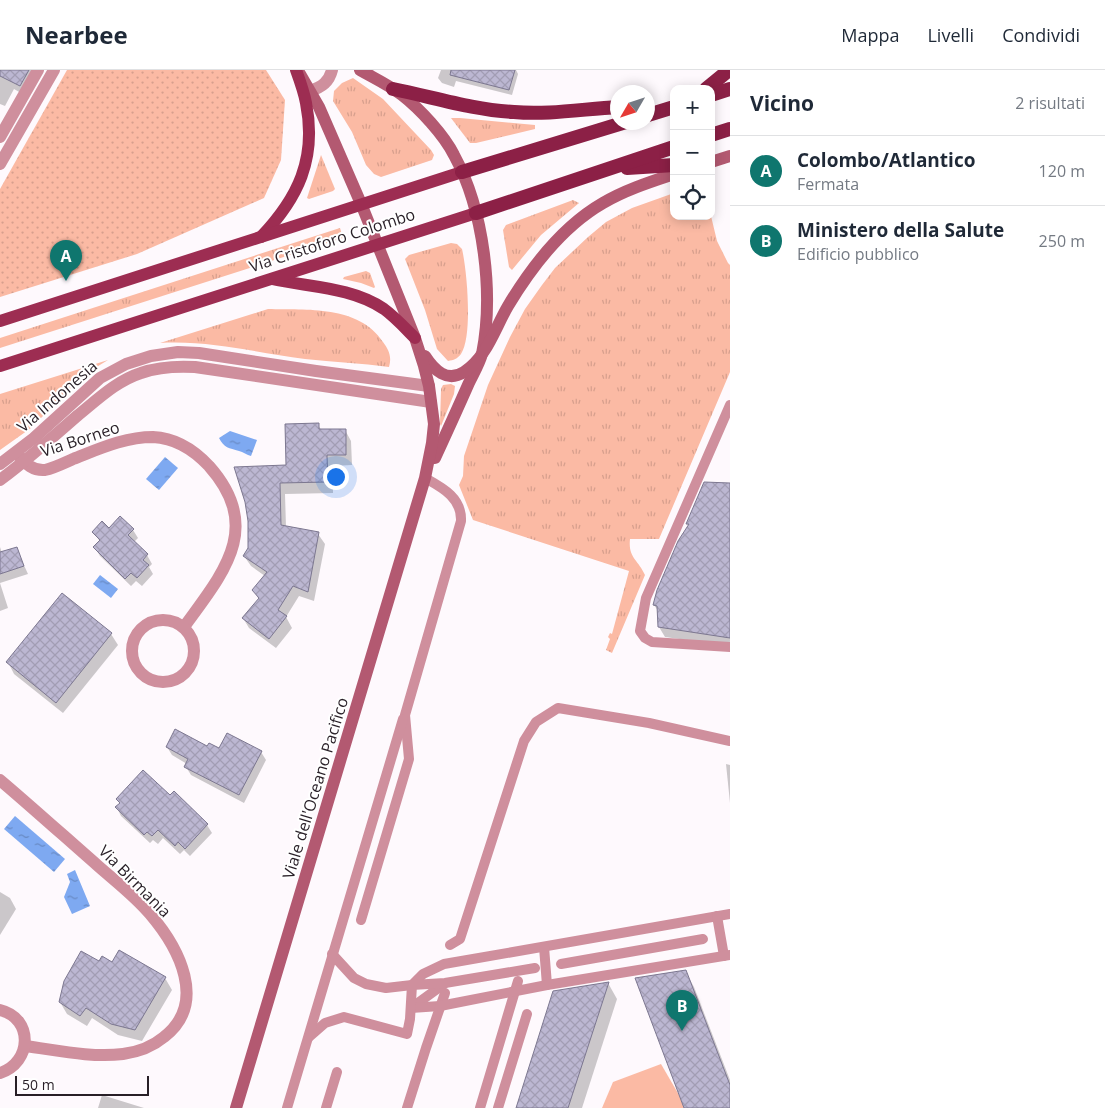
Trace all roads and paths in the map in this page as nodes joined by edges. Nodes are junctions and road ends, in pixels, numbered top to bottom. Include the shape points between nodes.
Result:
1 (38, 70) edge
2 (54, 70) edge
3 (297, 70) edge
4 (332, 70) edge
5 (360, 70) edge
6 (729, 70) edge
7 (711, 85) edge
8 (393, 89) junction
9 (730, 89) edge
10 (310, 91) junction
11 (715, 94) edge
12 (670, 103) edge
13 (655, 104) edge
14 (610, 107) edge
15 (670, 108) edge
16 (655, 114) edge
17 (13, 115) junction
18 (25, 122) junction
19 (610, 127) edge
20 (730, 129) edge
21 (715, 134) edge
22 (0, 137) edge
23 (670, 148) edge
24 (730, 156) edge
25 (715, 161) edge
26 (0, 164) edge
27 (670, 165) edge
28 (604, 170) junction
29 (462, 172) junction
30 (671, 175) edge
31 (362, 206) junction
32 (476, 213) junction
33 (259, 238) junction
34 (378, 244) junction
35 (269, 279) junction
36 (0, 321) edge
37 (415, 338) junction
38 (481, 356) junction
39 (0, 366) edge
40 (316, 371) junction
41 (314, 386) junction
42 (429, 386) junction
43 (431, 402) junction
44 (730, 405) edge
45 (725, 427) edge
46 (20, 457) junction
47 (0, 464) edge
48 (425, 478) junction
49 (0, 480) edge
50 (184, 627) junction
51 (730, 647) edge
52 (404, 715) junction
53 (730, 741) edge
54 (0, 780) edge
55 (730, 914) edge
56 (717, 916) junction
57 (361, 920) dead end
58 (703, 939) dead end
59 (450, 945) dead end
60 (544, 947) junction
61 (332, 954) junction
62 (726, 958) edge
63 (561, 964) dead end
64 (535, 968) dead end
65 (518, 981) dead end
66 (412, 985) junction
67 (547, 985) junction
68 (445, 988) junction
69 (411, 1008) junction
70 (0, 1010) edge
71 (527, 1014) dead end
72 (308, 1037) junction
73 (25, 1046) junction
74 (337, 1072) dead end
75 (0, 1073) edge
76 (236, 1108) edge
77 (287, 1108) edge
78 (326, 1108) edge
79 (407, 1108) edge
80 (480, 1108) edge
81 (498, 1108) edge

1 - 17 street
2 - 18 street
3 - 10 main road
3 - 33 main road via 306,99 309,125 306,164 288,205
4 - 10 street via 325,84
5 - 8 main road
6 - 7 highway
8 - 14 highway via 512,112
8 - 29 main road via 434,128 454,153
9 - 11 highway
10 - 31 main road
12 - 13 highway
15 - 16 highway
17 - 18 street
17 - 22 street
18 - 26 street
19 - 29 highway, Via Cristoforo Colombo
20 - 21 highway
23 - 28 highway, Via Cristoforo Colombo
24 - 25 main road
27 - 28 highway
28 - 32 highway, Via Cristoforo Colombo
29 - 31 main road, Via Cristoforo Colombo
29 - 32 main road
30 - 38 main road via 618,195 594,208 570,228 526,279
31 - 33 main road, Via Cristoforo Colombo
31 - 34 main road
32 - 34 main road, Via Cristoforo Colombo
32 - 38 main road via 487,290 487,319
33 - 36 main road, Via Cristoforo Colombo
34 - 35 main road, Via Cristoforo Colombo
34 - 37 main road
35 - 37 main road via 338,291 368,300 385,310
35 - 39 main road, Via Cristoforo Colombo
37 - 38 main road via 431,364 445,375 464,372
37 - 42 main road
38 - 48 main road
40 - 41 street
40 - 42 street, Via Indonesia
40 - 46 street, Via Indonesia via 194,353 145,357 100,378 43,430
41 - 43 street, Via Indonesia
41 - 46 street, Via Indonesia via 195,367 142,372 100,397
42 - 43 main road
43 - 48 main road via 434,434
44 - 45 lane
45 - 51 lane via 646,598 640,631 652,642
46 - 47 street, Via Indonesia
46 - 49 street, Via Indonesia
46 - 50 street, Via Borneo via 35,469 43,470 117,443 152,437 180,443 202,458 228,495 234,508 236,527 224,569
48 - 52 lane via 455,498 461,521
48 - 76 main road, Viale dell'Oceano Pacifico
50 - 50 street via 176,622 160,620 146,624 138,632 132,651 134,661 146,677 166,682 185,673 191,665 194,645
52 - 57 lane via 409,759
52 - 61 lane
53 - 59 lane via 558,708 536,722 524,741 460,939
54 - 73 street, Via Birmania via 150,913 180,961 186,984 182,1017 169,1033 147,1048 106,1055
55 - 56 lane
56 - 60 lane
56 - 62 lane, bridge
58 - 63 lane
60 - 66 lane via 436,966
60 - 67 lane, bridge
61 - 66 lane via 354,978 366,984 386,988
61 - 72 lane
62 - 67 lane, bridge
64 - 68 lane
65 - 80 lane
66 - 68 lane
66 - 69 lane
67 - 69 lane, bridge via 440,1006
68 - 69 lane
68 - 79 lane
69 - 72 lane via 406,1034 344,1017 325,1023
70 - 73 street via 13,1016 20,1024
71 - 81 lane
72 - 77 lane
73 - 75 street via 16,1064
74 - 78 lane

